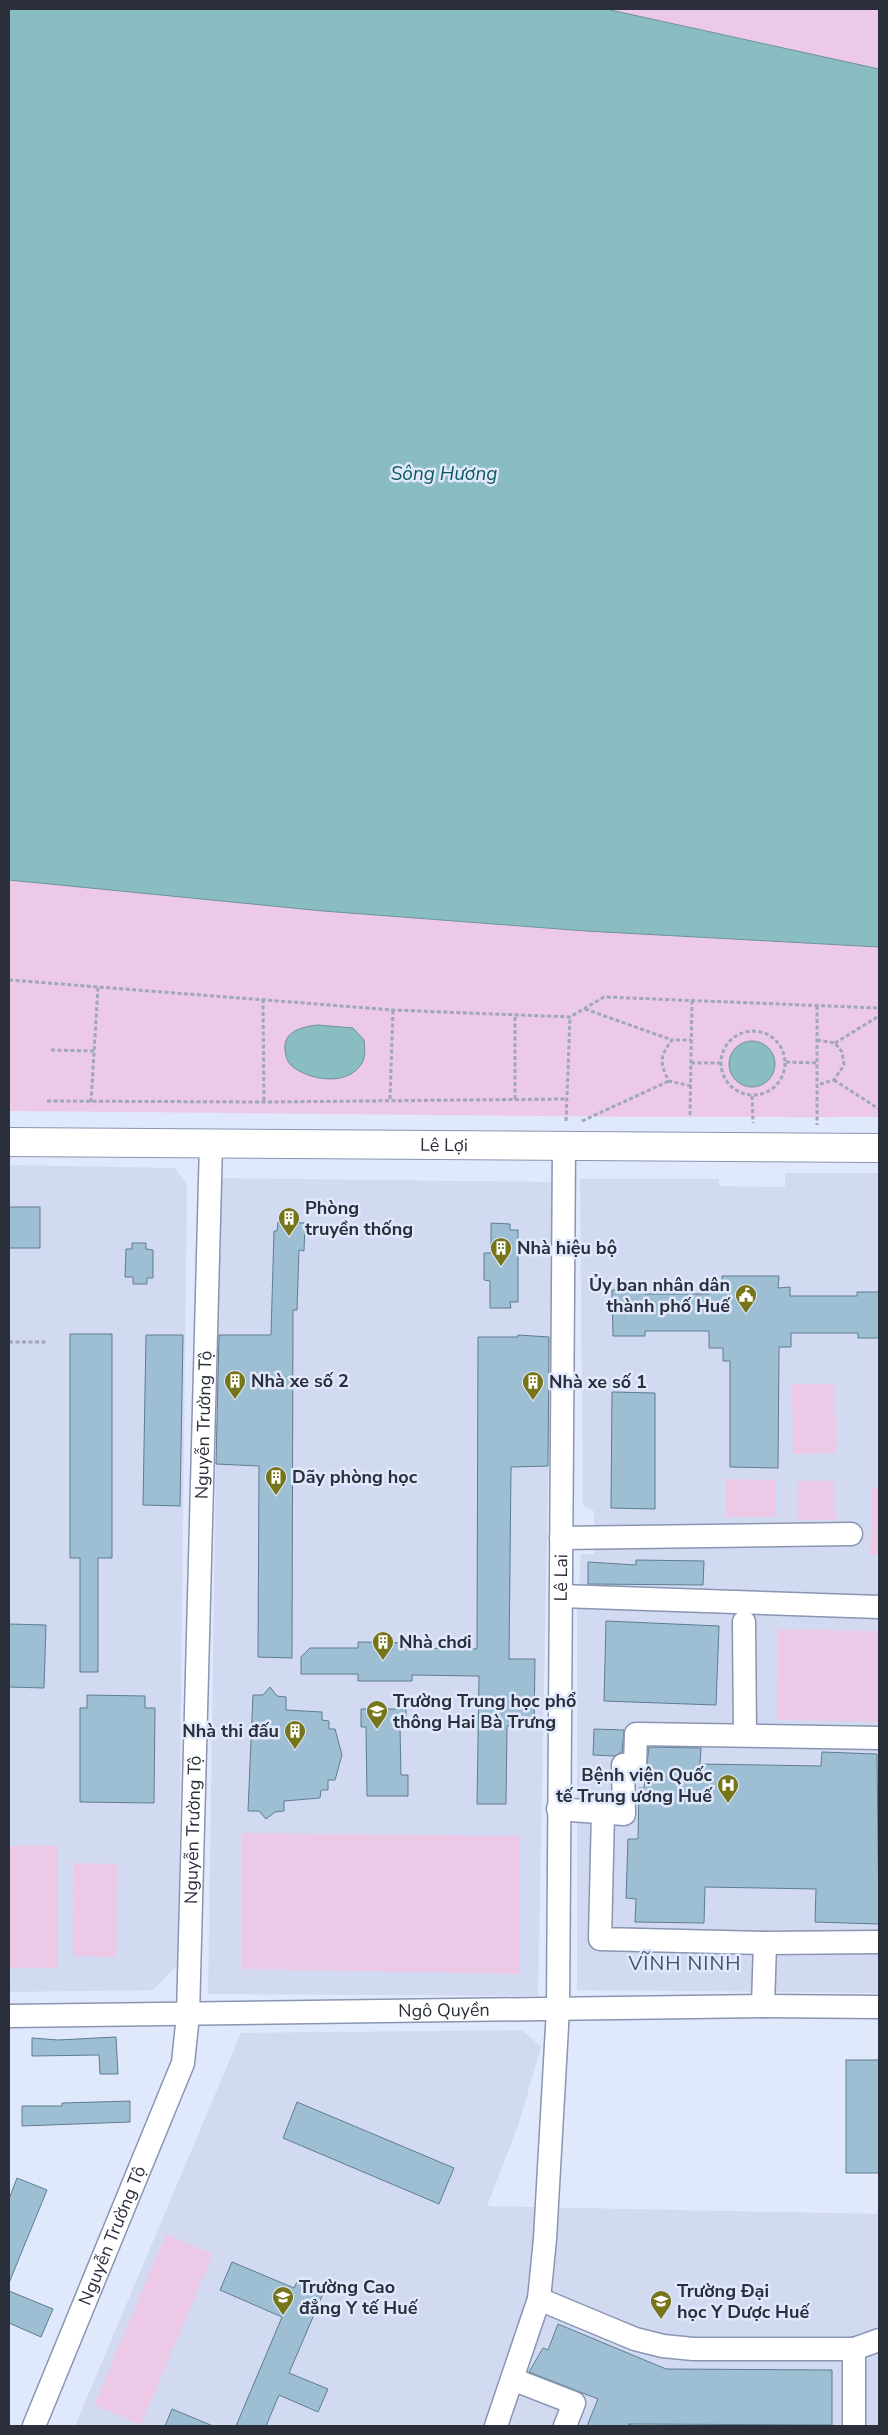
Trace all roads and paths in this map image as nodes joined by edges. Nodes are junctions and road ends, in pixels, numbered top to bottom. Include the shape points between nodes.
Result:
1 (9, 980) edge
2 (98, 986) junction
3 (263, 999) junction
4 (692, 1001) junction
5 (817, 1006) junction
6 (585, 1008) junction
7 (879, 1008) edge
8 (393, 1010) junction
9 (515, 1014) junction
10 (879, 1016) edge
11 (570, 1017) junction
12 (672, 1040) junction
13 (691, 1040) junction
14 (816, 1040) junction
15 (835, 1043) junction
16 (51, 1050) dead end
17 (94, 1052) junction
18 (786, 1062) junction
19 (691, 1063) junction
20 (817, 1063) junction
21 (721, 1064) junction
22 (834, 1080) junction
23 (669, 1081) junction
24 (817, 1085) junction
25 (691, 1086) junction
26 (752, 1096) junction
27 (390, 1099) junction
28 (515, 1099) junction
29 (566, 1099) junction
30 (47, 1101) dead end
31 (92, 1102) junction
32 (264, 1102) junction
33 (879, 1109) edge
34 (690, 1115) dead end
35 (582, 1121) dead end
36 (752, 1123) dead end
37 (817, 1125) dead end
38 (565, 1134) junction
39 (9, 1142) edge
40 (211, 1143) junction
41 (879, 1148) edge
42 (9, 1342) edge
43 (48, 1342) dead end
44 (851, 1534) dead end
45 (561, 1538) junction
46 (561, 1596) junction
47 (879, 1607) edge
48 (744, 1622) dead end
49 (745, 1735) junction
50 (879, 1738) edge
51 (558, 1809) junction
52 (603, 1812) junction
53 (879, 1942) edge
54 (765, 1943) junction
55 (763, 2006) junction
56 (879, 2006) edge
57 (558, 2009) junction
58 (188, 2015) junction
59 (9, 2016) edge
60 (539, 2299) junction
61 (879, 2340) edge
62 (854, 2349) junction
63 (512, 2379) junction
64 (34, 2426) edge
65 (496, 2426) edge
66 (564, 2426) edge
67 (854, 2426) edge

1 - 2 path
2 - 3 path
2 - 17 path
3 - 8 path
3 - 32 path
4 - 5 path
4 - 6 path via 604,997
4 - 13 path
5 - 7 path
5 - 14 path
6 - 11 path
6 - 12 path
8 - 9 path
8 - 27 path
9 - 11 path
9 - 28 path
10 - 15 path
11 - 29 path
12 - 13 path
12 - 23 path via 662,1054 663,1070
13 - 19 path
14 - 15 path
14 - 20 path
15 - 22 path via 842,1052 844,1065
16 - 17 path
17 - 31 path
18 - 20 path
18 - 21 path via 778,1042 760,1032 750,1031 731,1040 724,1048
18 - 26 path via 781,1081 773,1089
19 - 21 path
19 - 25 path
20 - 24 path
21 - 26 path via 725,1080 732,1088
22 - 24 path
22 - 33 path
23 - 25 path
23 - 35 path
24 - 37 path
25 - 34 path
26 - 36 path
27 - 28 path
27 - 32 path
28 - 29 path
29 - 38 path
30 - 31 path
31 - 32 path
38 - 40 main road, Lê Lợi
38 - 41 main road, Lê Lợi
38 - 45 street, Lê Lai
39 - 40 main road, Lê Lợi
40 - 58 street, Nguyễn Trường Tộ
42 - 43 path
44 - 45 street
45 - 46 street, Lê Lai
46 - 47 street
46 - 51 street, Lê Lai
48 - 49 street
49 - 50 street
49 - 52 street via 636,1734 635,1766 623,1765 624,1814
51 - 52 street
51 - 57 street, Lê Lai
52 - 54 street via 600,1939
53 - 54 street
54 - 55 street
55 - 56 street, Ngô Quyền
55 - 57 street, Ngô Quyền
57 - 58 street, Ngô Quyền
57 - 60 street, Lê Lai
58 - 59 street, Ngô Quyền
58 - 64 street, Nguyễn Trường Tộ via 183,2063
60 - 62 street via 635,2339 662,2346 692,2349
60 - 63 street, Lê Lai
61 - 62 street
62 - 67 street
63 - 65 street, Lê Lai
63 - 66 street via 574,2403

